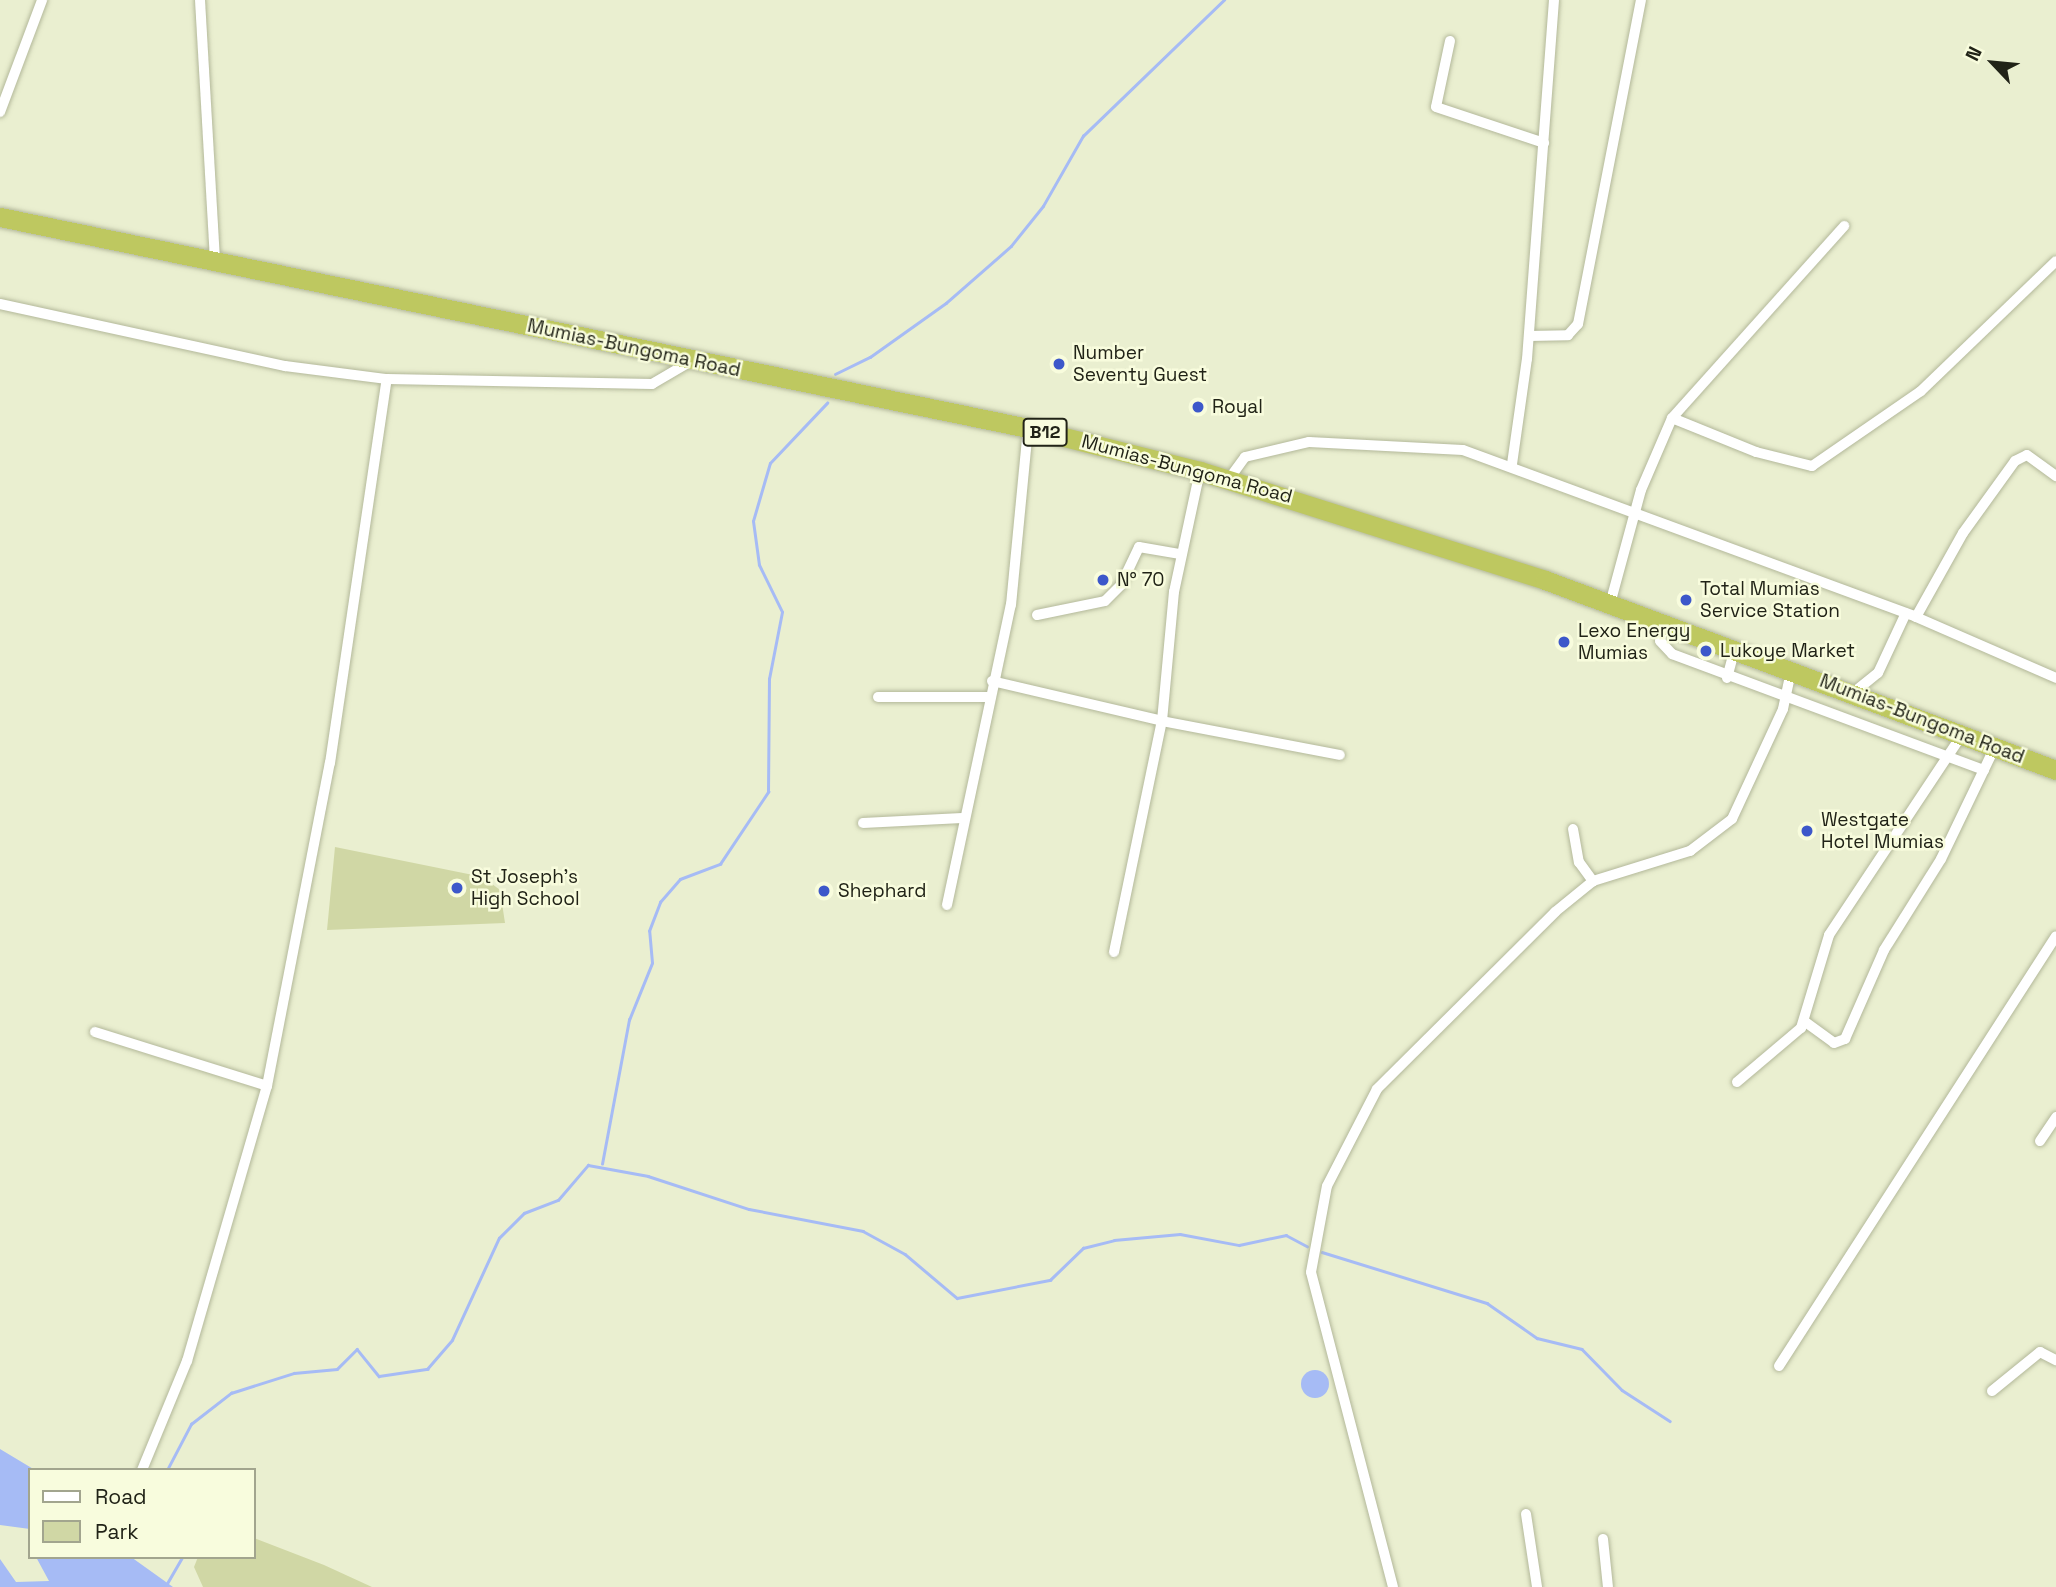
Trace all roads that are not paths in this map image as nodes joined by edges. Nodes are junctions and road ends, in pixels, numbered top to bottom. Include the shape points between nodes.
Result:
1 (42, 0) edge
2 (200, 0) edge
3 (1554, 0) edge
4 (1641, 0) edge
5 (1451, 41) dead end
6 (0, 112) edge
7 (1544, 143) junction
8 (0, 217) edge
9 (1844, 226) dead end
10 (2056, 261) edge
11 (215, 263) junction
12 (0, 304) edge
13 (1529, 336) junction
14 (693, 360) junction
15 (387, 379) junction
16 (1672, 418) junction
17 (1028, 428) junction
18 (1512, 464) junction
19 (1200, 471) junction
20 (2056, 476) edge
21 (1228, 479) junction
22 (1637, 512) junction
23 (1180, 554) junction
24 (1610, 604) junction
25 (1037, 615) dead end
26 (1911, 615) junction
27 (1663, 623) junction
28 (1735, 649) junction
29 (1799, 673) junction
30 (1727, 678) junction
31 (2056, 678) edge
32 (992, 681) junction
33 (1849, 692) junction
34 (1786, 696) junction
35 (878, 697) dead end
36 (989, 697) junction
37 (1800, 701) junction
38 (1879, 703) junction
39 (1838, 713) junction
40 (1917, 718) junction
41 (1162, 721) junction
42 (1868, 724) junction
43 (1962, 735) junction
44 (1907, 740) junction
45 (1995, 747) junction
46 (1339, 754) dead end
47 (1949, 758) junction
48 (1984, 770) junction
49 (2056, 770) edge
50 (962, 818) junction
51 (863, 823) dead end
52 (1573, 829) dead end
53 (1593, 881) junction
54 (947, 905) dead end
55 (2056, 936) edge
56 (1114, 951) dead end
57 (1804, 1021) junction
58 (95, 1032) dead end
59 (1737, 1082) dead end
60 (267, 1086) junction
61 (2056, 1117) edge
62 (2040, 1141) dead end
63 (2056, 1360) edge
64 (1779, 1366) dead end
65 (1992, 1391) dead end
66 (143, 1468) edge
67 (1525, 1514) dead end
68 (1603, 1539) dead end
69 (1393, 1587) edge
70 (1537, 1587) edge
71 (1608, 1587) edge

1 - 6 street
2 - 11 street
3 - 7 street
4 - 13 street via 1578,324 1568,335
5 - 7 street via 1436,107
7 - 13 street
8 - 11 highway, Mumias-Bungoma Road / B12
9 - 16 street
10 - 16 street via 1921,391 1812,466 1756,452
11 - 14 highway, Mumias-Bungoma Road / B12
12 - 15 street via 285,366
13 - 18 street
14 - 15 street via 652,384
14 - 17 highway, Mumias-Bungoma Road / B12
15 - 60 street via 330,763
16 - 22 street
17 - 19 highway, Mumias-Bungoma Road / B12
17 - 32 street via 1020,549
18 - 21 street via 1426,444 1309,442 1245,457
18 - 22 street
19 - 21 highway, Mumias-Bungoma Road / B12
19 - 23 street
20 - 26 street via 2027,455 2015,461
21 - 24 highway, Mumias-Bungoma Road / B12 via 1408,533
22 - 24 street
22 - 26 street
23 - 25 street via 1139,547 1121,585 1105,601
23 - 41 street
24 - 27 highway, Mumias-Bungoma Road / B12
26 - 31 street
26 - 33 street via 1878,673
27 - 28 highway, Mumias-Bungoma Road / B12
27 - 30 street via 1664,649
28 - 29 highway, Mumias-Bungoma Road / B12
28 - 30 street
29 - 33 highway, Mumias-Bungoma Road / B12
29 - 34 street
29 - 37 street
30 - 34 street
32 - 36 street
32 - 41 street
33 - 38 highway, Mumias-Bungoma Road / B12
33 - 39 street
34 - 37 street
34 - 53 street via 1732,820 1690,851
35 - 36 street
36 - 50 street
37 - 39 street
38 - 40 highway, Mumias-Bungoma Road / B12
38 - 42 street
39 - 42 street
40 - 43 highway, Mumias-Bungoma Road / B12
40 - 44 street
41 - 46 street
41 - 56 street
42 - 44 street
43 - 45 highway, Mumias-Bungoma Road / B12
43 - 47 street
44 - 47 street
45 - 48 street
45 - 49 highway, Mumias-Bungoma Road / B12
47 - 48 street
47 - 57 street via 1829,934
48 - 57 street via 1941,859 1884,950 1845,1039 1835,1042
50 - 51 street
50 - 54 street
52 - 53 street via 1579,862
53 - 69 street via 1520,945 1377,1089 1324,1196 1311,1272
55 - 64 street
57 - 59 street via 1752,1075
58 - 60 street
60 - 66 street via 187,1361
61 - 62 street
63 - 65 street via 2040,1352
67 - 70 street
68 - 71 street

